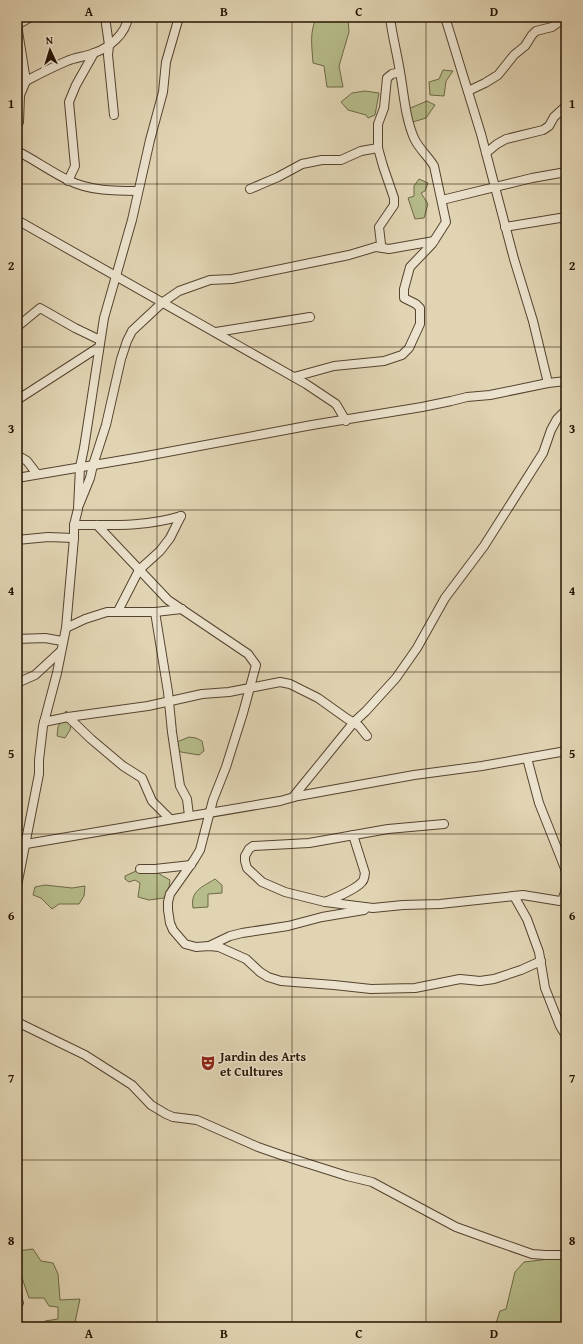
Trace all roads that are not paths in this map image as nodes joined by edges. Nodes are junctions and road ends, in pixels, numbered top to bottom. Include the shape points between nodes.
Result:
1 (30, 17) edge
2 (105, 17) edge
3 (128, 17) edge
4 (179, 17) edge
5 (390, 17) edge
6 (445, 17) edge
7 (566, 17) edge
8 (17, 25) edge
9 (109, 45) junction
10 (94, 54) junction
11 (400, 72) junction
12 (26, 81) junction
13 (468, 92) junction
14 (566, 106) edge
15 (114, 114) dead end
16 (17, 125) edge
17 (378, 148) junction
18 (17, 151) edge
19 (486, 153) junction
20 (566, 172) edge
21 (68, 181) junction
22 (494, 187) junction
23 (250, 189) dead end
24 (138, 191) junction
25 (442, 200) junction
26 (566, 216) edge
27 (17, 220) edge
28 (505, 227) junction
29 (434, 241) junction
30 (376, 247) junction
31 (116, 276) junction
32 (163, 302) junction
33 (310, 317) dead end
34 (17, 327) edge
35 (216, 332) junction
36 (100, 343) junction
37 (294, 377) junction
38 (566, 381) edge
39 (548, 383) junction
40 (17, 400) edge
41 (566, 410) edge
42 (346, 420) junction
43 (17, 455) edge
44 (93, 465) junction
45 (80, 467) junction
46 (37, 474) junction
47 (17, 478) edge
48 (78, 509) junction
49 (74, 525) junction
50 (97, 525) junction
51 (74, 538) junction
52 (17, 540) edge
53 (139, 570) junction
54 (182, 609) junction
55 (118, 611) junction
56 (155, 612) junction
57 (66, 628) junction
58 (17, 639) edge
59 (62, 641) junction
60 (61, 651) junction
61 (17, 683) edge
62 (251, 687) junction
63 (169, 701) junction
64 (68, 717) junction
65 (44, 722) junction
66 (354, 722) junction
67 (367, 736) dead end
68 (566, 751) edge
69 (527, 758) junction
70 (293, 797) junction
71 (209, 813) junction
72 (189, 816) junction
73 (170, 820) junction
74 (444, 824) dead end
75 (353, 835) junction
76 (26, 844) junction
77 (191, 865) junction
78 (140, 869) dead end
79 (566, 871) edge
80 (17, 886) edge
81 (566, 889) edge
82 (514, 896) junction
83 (564, 901) edge
84 (324, 902) junction
85 (373, 908) junction
86 (209, 946) junction
87 (541, 961) junction
88 (17, 1022) edge
89 (566, 1036) edge
90 (566, 1255) edge
91 (17, 1292) edge
92 (17, 1306) edge

1 - 8 street
2 - 9 street
3 - 9 street via 128,22 119,36
4 - 24 street via 166,62 163,92
5 - 11 street
6 - 13 street
7 - 13 street via 552,27 536,31 498,75
8 - 12 street
9 - 10 street
9 - 15 street
10 - 12 street via 69,60
10 - 21 street via 69,102 76,166
11 - 17 street via 387,78 384,108 378,124
11 - 25 street via 405,108 414,137 434,166
12 - 16 street via 20,95
13 - 19 street
14 - 19 street via 543,130 506,139
17 - 23 street via 361,151 341,160 302,164
17 - 30 street via 394,205 380,224 381,244
18 - 21 street
19 - 22 street
20 - 22 street
21 - 24 street via 95,188
22 - 25 street
22 - 28 street
24 - 31 street
25 - 29 street via 446,222
26 - 28 street
27 - 31 street
28 - 39 street via 533,321
29 - 30 street via 389,249
29 - 37 street via 410,267 404,298 416,304 420,312 420,324 409,348 402,355 384,361 334,366
30 - 32 street via 232,279 210,280 179,291
31 - 32 street
31 - 36 street
32 - 35 street
32 - 44 street via 132,331 127,342
33 - 35 street
34 - 36 street via 40,308
35 - 37 street
36 - 40 street
36 - 45 street
37 - 42 street via 336,404
38 - 39 street
39 - 42 street
41 - 66 street via 557,419 542,453 484,546 445,598 417,648 396,678
42 - 44 street
43 - 46 street via 27,461
44 - 45 street
44 - 48 street
45 - 46 street
45 - 48 street
46 - 47 street
48 - 49 street
49 - 50 street
49 - 51 street
50 - 53 street
50 - 53 street via 139,524 181,516 160,551
51 - 52 street
51 - 57 street
53 - 54 street via 168,600
53 - 55 street
54 - 56 street
54 - 62 street via 248,654 256,665
55 - 56 street
55 - 57 street via 97,615
56 - 63 street
57 - 59 street
58 - 59 street via 45,638
59 - 60 street
60 - 61 street via 35,675
60 - 65 street
62 - 63 street
62 - 66 street via 280,682 290,684 318,698
62 - 71 street
63 - 64 street
63 - 72 street via 180,786 187,799
64 - 65 street
64 - 73 street via 123,766 142,778 152,801
65 - 76 street via 39,774
66 - 67 street
66 - 70 street
68 - 69 street
69 - 70 street
69 - 79 street via 539,803
70 - 71 street
71 - 72 street
71 - 77 street via 200,850
72 - 73 street
73 - 76 street
74 - 75 street via 409,826
75 - 84 street via 365,873 364,879 350,890
75 - 84 street via 309,843 253,846 245,856 247,868 262,882 285,892
76 - 80 street
77 - 78 street
77 - 86 street via 170,894 170,923 185,944 196,947
81 - 83 street
82 - 83 street via 531,895
82 - 85 street
82 - 87 street via 526,919
84 - 85 street
85 - 86 street via 242,933
86 - 87 street via 219,947 246,958 260,972 281,981 371,989 415,988 460,979 494,979
87 - 89 street via 545,988
88 - 90 street via 85,1055 132,1085 151,1105 166,1114 197,1120 258,1147 372,1182 456,1227 492,1240 532,1254
91 - 92 street

